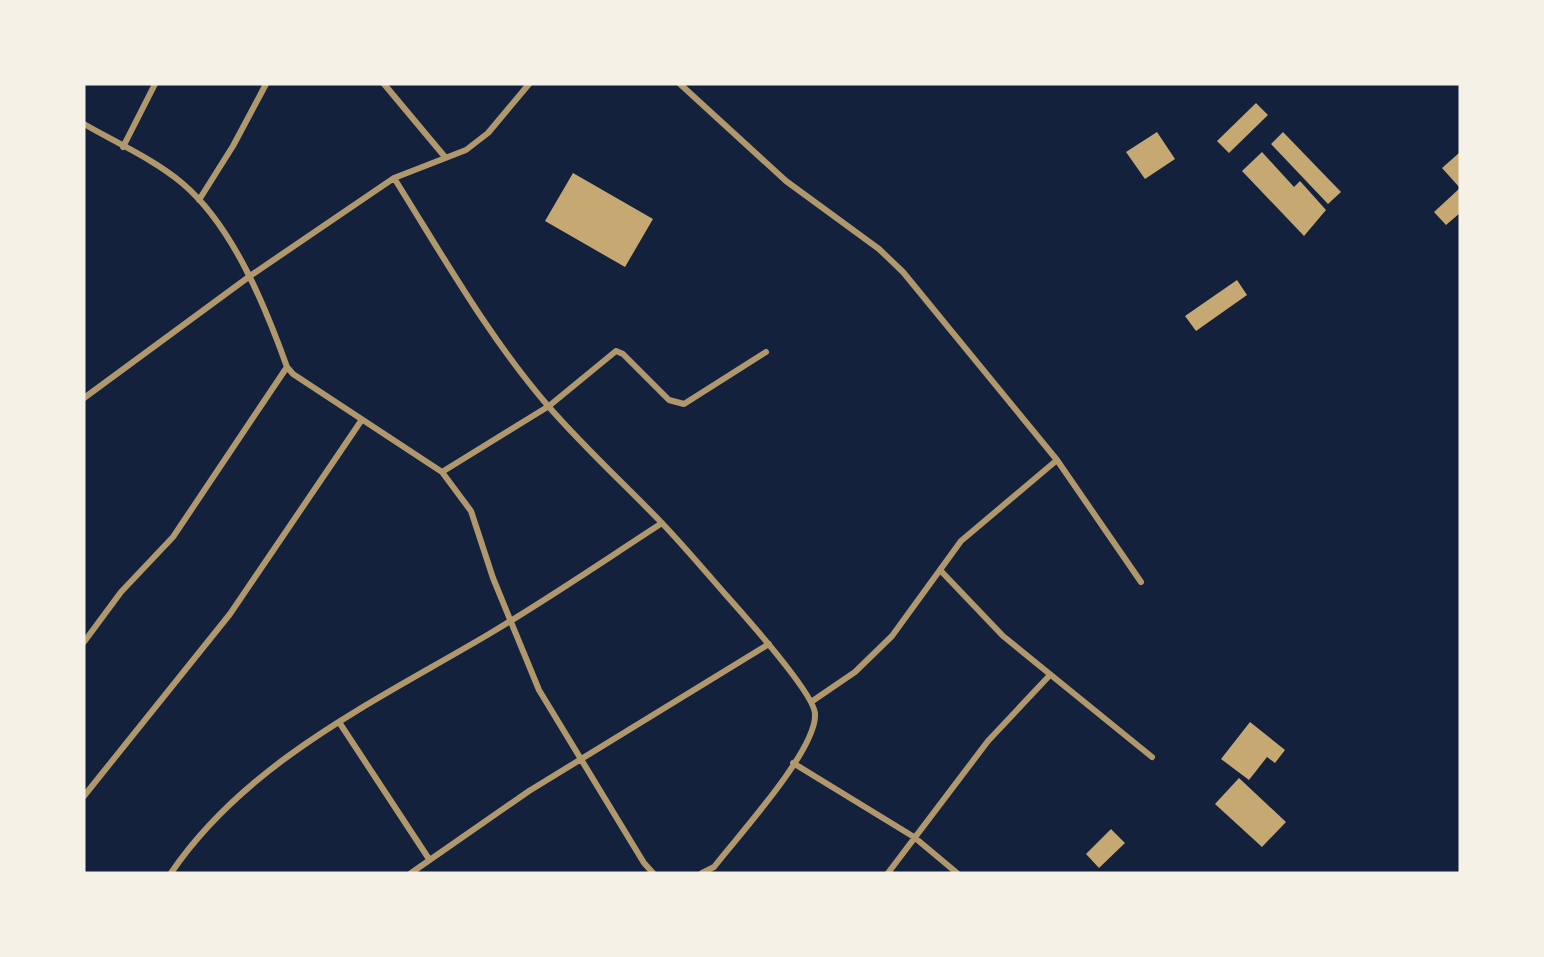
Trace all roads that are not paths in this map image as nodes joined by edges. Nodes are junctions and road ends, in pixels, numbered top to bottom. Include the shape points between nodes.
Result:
1 (155, 84) edge
2 (266, 84) edge
3 (384, 84) edge
4 (529, 84) edge
5 (680, 84) edge
6 (84, 124) edge
7 (123, 147) junction
8 (445, 157) junction
9 (394, 178) junction
10 (199, 200) junction
11 (250, 276) junction
12 (766, 352) dead end
13 (287, 367) junction
14 (84, 399) edge
15 (549, 406) junction
16 (361, 421) junction
17 (1057, 460) junction
18 (442, 472) junction
19 (662, 523) junction
20 (940, 570) junction
21 (1141, 582) dead end
22 (511, 621) junction
23 (84, 642) edge
24 (769, 644) junction
25 (1050, 675) junction
26 (811, 702) junction
27 (339, 722) junction
28 (1152, 757) dead end
29 (582, 758) junction
30 (793, 763) junction
31 (84, 796) edge
32 (914, 837) junction
33 (429, 859) junction
34 (171, 873) edge
35 (411, 873) edge
36 (653, 873) edge
37 (702, 873) edge
38 (888, 873) edge
39 (957, 873) edge

1 - 7 street
2 - 10 street
3 - 8 street
4 - 8 street via 488,133 466,150
5 - 17 street via 786,181 879,249 903,272
6 - 7 street
7 - 10 street via 181,182
8 - 9 street
9 - 11 street
9 - 15 street via 486,324
10 - 11 street
11 - 13 street via 268,312
11 - 14 street
12 - 15 street via 684,404 669,400 616,351
13 - 16 street
13 - 23 street via 173,537 122,592
15 - 18 street
15 - 19 street
16 - 18 street
16 - 31 street via 230,614
17 - 20 street via 961,541
17 - 21 street
18 - 22 street via 471,511
19 - 22 street
19 - 24 street
20 - 25 street via 1003,636
20 - 26 street via 892,636 855,672
22 - 27 street
22 - 29 street via 539,690
24 - 26 street
24 - 29 street
25 - 28 street
25 - 32 street via 988,741
26 - 30 street via 816,713 810,736
27 - 33 street
27 - 34 street via 288,756 229,804
29 - 33 street
29 - 36 street
30 - 32 street
30 - 37 street via 714,867
32 - 38 street
32 - 39 street
33 - 35 street

